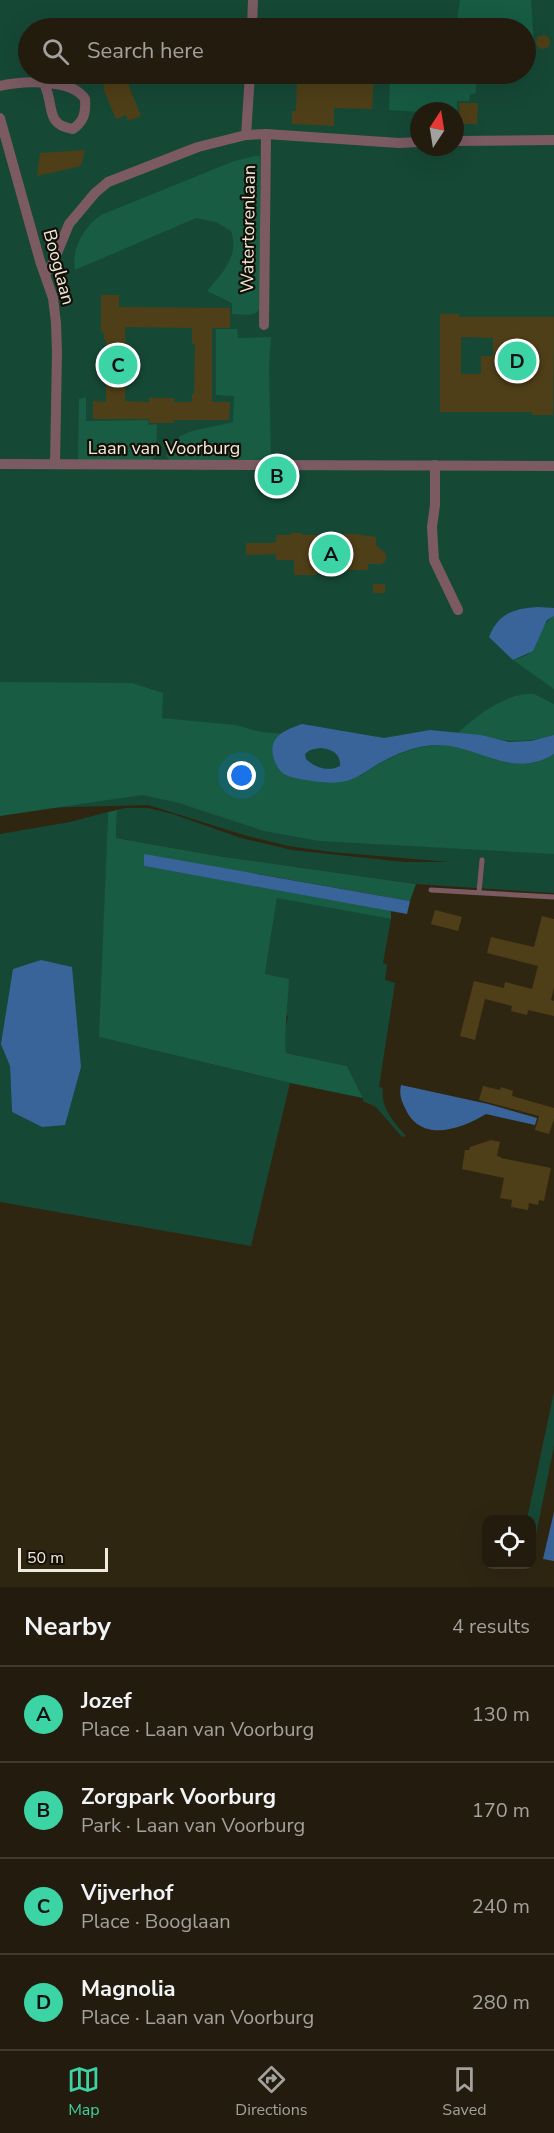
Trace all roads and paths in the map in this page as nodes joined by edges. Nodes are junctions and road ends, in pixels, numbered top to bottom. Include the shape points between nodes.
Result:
1 (253, 0) edge
2 (252, 18) edge
3 (18, 82) edge
4 (44, 84) joint
5 (249, 84) edge
6 (0, 86) edge
7 (0, 118) edge
8 (2, 134) edge
9 (266, 134) junction
10 (246, 135) junction
11 (554, 140) edge
12 (464, 141) edge
13 (410, 142) edge
14 (45, 274) junction
15 (264, 325) dead end
16 (0, 464) edge
17 (55, 464) junction
18 (435, 465) junction
19 (554, 466) edge
20 (458, 610) dead end
21 (482, 860) dead end
22 (431, 890) dead end
23 (479, 892) junction
24 (554, 897) edge

1 - 2 street
3 - 6 street
4 - 4 street via 70,87 82,94 86,107 80,124 73,129 61,128 54,121
5 - 10 street
7 - 8 street, Booglaan
8 - 14 street, Booglaan
9 - 10 street, Watertorenlaan
9 - 13 street, Watertorenlaan
9 - 15 street, Watertorenlaan
10 - 14 street, Watertorenlaan via 198,147 108,182 69,224
11 - 12 street
14 - 17 street, Booglaan via 56,323
16 - 17 street, Laan van Voorburg
17 - 18 street, Laan van Voorburg
18 - 19 street, Laan van Voorburg
18 - 20 street via 434,560
21 - 23 lane
22 - 23 lane
23 - 24 lane

